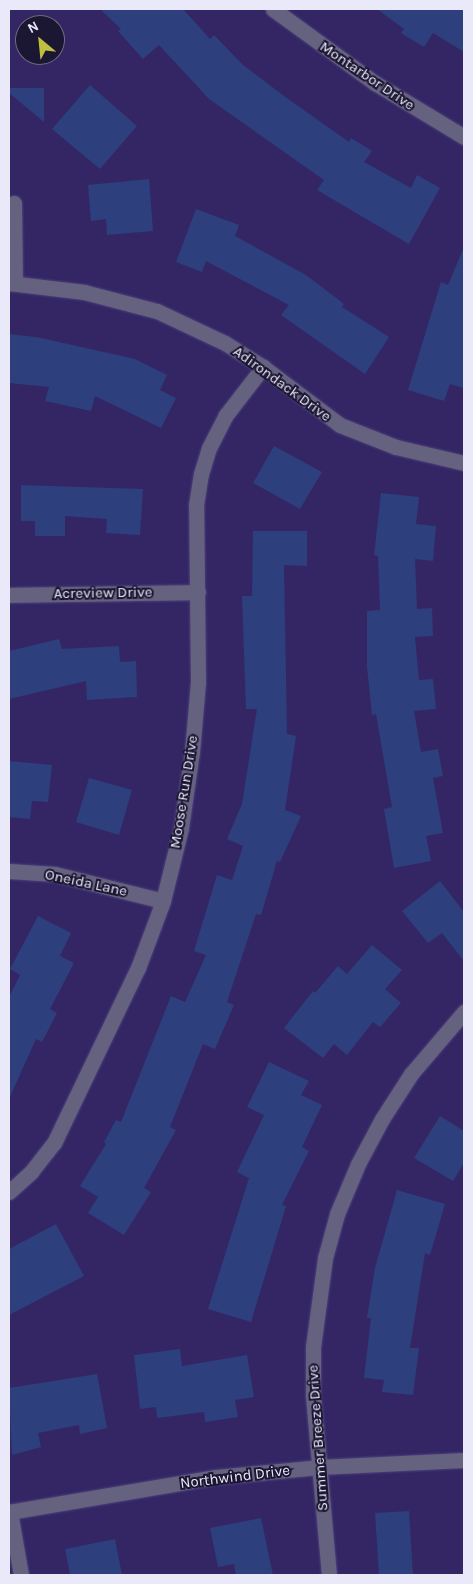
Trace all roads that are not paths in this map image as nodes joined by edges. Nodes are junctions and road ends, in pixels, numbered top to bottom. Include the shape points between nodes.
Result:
1 (274, 9) edge
2 (464, 137) edge
3 (14, 203) dead end
4 (12, 283) edge
5 (263, 367) junction
6 (464, 463) edge
7 (198, 592) junction
8 (9, 595) edge
9 (9, 870) edge
10 (163, 901) junction
11 (464, 1012) edge
12 (9, 1192) edge
13 (464, 1460) edge
14 (320, 1467) junction
15 (9, 1512) edge
16 (21, 1575) edge
17 (329, 1575) edge

1 - 2 street, Montarbor Drive via 375,83
3 - 4 street, Adirondack Drive
4 - 5 street, Adirondack Drive via 84,292 157,311 192,325
5 - 6 street, Adirondack Drive via 340,425 396,447
5 - 7 street, Moose Run Drive via 226,415 209,448 201,474 196,505
7 - 8 street, Acreview Drive
7 - 10 street, Moose Run Drive via 198,682 192,752 181,828
9 - 10 street, Oneida Lane via 55,874
10 - 12 street, Moose Run Drive via 138,968 54,1143 31,1172
11 - 14 street, Summer Breeze Drive via 411,1074 382,1118 337,1214 325,1258 313,1347 313,1394
13 - 14 street, Northwind Drive
14 - 15 street, Northwind Drive via 216,1477
14 - 17 street, Summer Breeze Drive
15 - 16 street

